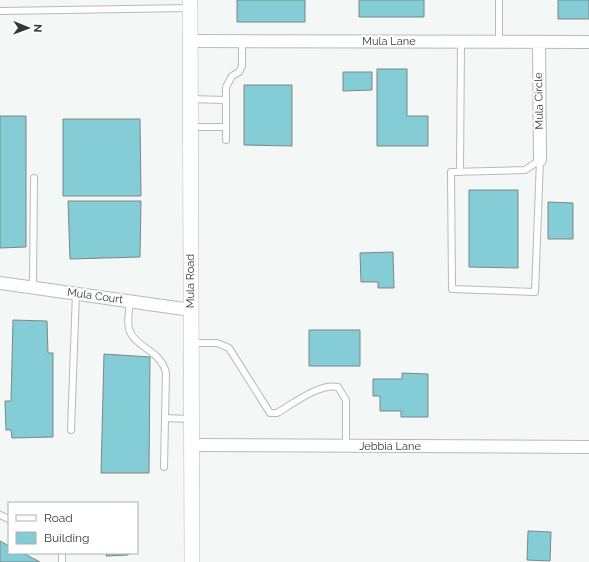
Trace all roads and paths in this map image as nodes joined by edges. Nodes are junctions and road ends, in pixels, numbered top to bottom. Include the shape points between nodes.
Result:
1 (499, 0) edge
2 (190, 4) edge
3 (0, 11) edge
4 (190, 41) junction
5 (242, 41) junction
6 (461, 41) junction
7 (500, 42) junction
8 (589, 42) edge
9 (539, 43) junction
10 (190, 100) junction
11 (226, 100) junction
12 (190, 127) junction
13 (226, 127) junction
14 (226, 140) dead end
15 (540, 160) junction
16 (460, 172) junction
17 (34, 178) dead end
18 (0, 283) edge
19 (33, 288) junction
20 (76, 293) junction
21 (130, 301) junction
22 (190, 310) junction
23 (191, 342) junction
24 (165, 418) junction
25 (191, 419) junction
26 (71, 430) dead end
27 (191, 444) junction
28 (346, 446) junction
29 (589, 447) edge
30 (164, 467) dead end
31 (192, 562) edge

1 - 7 lane
2 - 3 lane
2 - 4 street, Mula Road
4 - 5 street, Mula Lane
4 - 10 street, Mula Road
5 - 6 street, Mula Lane
5 - 11 lane via 242,66 226,87
6 - 7 street, Mula Lane
6 - 16 lane
7 - 9 street, Mula Lane
8 - 9 street, Mula Lane
9 - 15 street, Mula Circle
10 - 11 lane
10 - 12 street, Mula Road
11 - 13 lane
12 - 13 lane
12 - 22 street, Mula Road
13 - 14 lane
15 - 16 lane via 525,170
15 - 16 lane via 535,292 452,289 451,172
17 - 19 lane
18 - 19 street, Mula Court
19 - 20 street, Mula Court
20 - 21 street, Mula Court
20 - 26 lane
21 - 22 street, Mula Court
21 - 24 lane via 130,331 134,338 164,365
22 - 23 street, Mula Road
23 - 25 street, Mula Road
23 - 28 lane via 217,343 229,348 270,413 277,413 319,389 338,387 346,400
24 - 25 lane
24 - 30 lane
25 - 27 street, Mula Road
27 - 28 street, Jebbia Lane
27 - 31 street, Mula Road
28 - 29 street, Jebbia Lane

